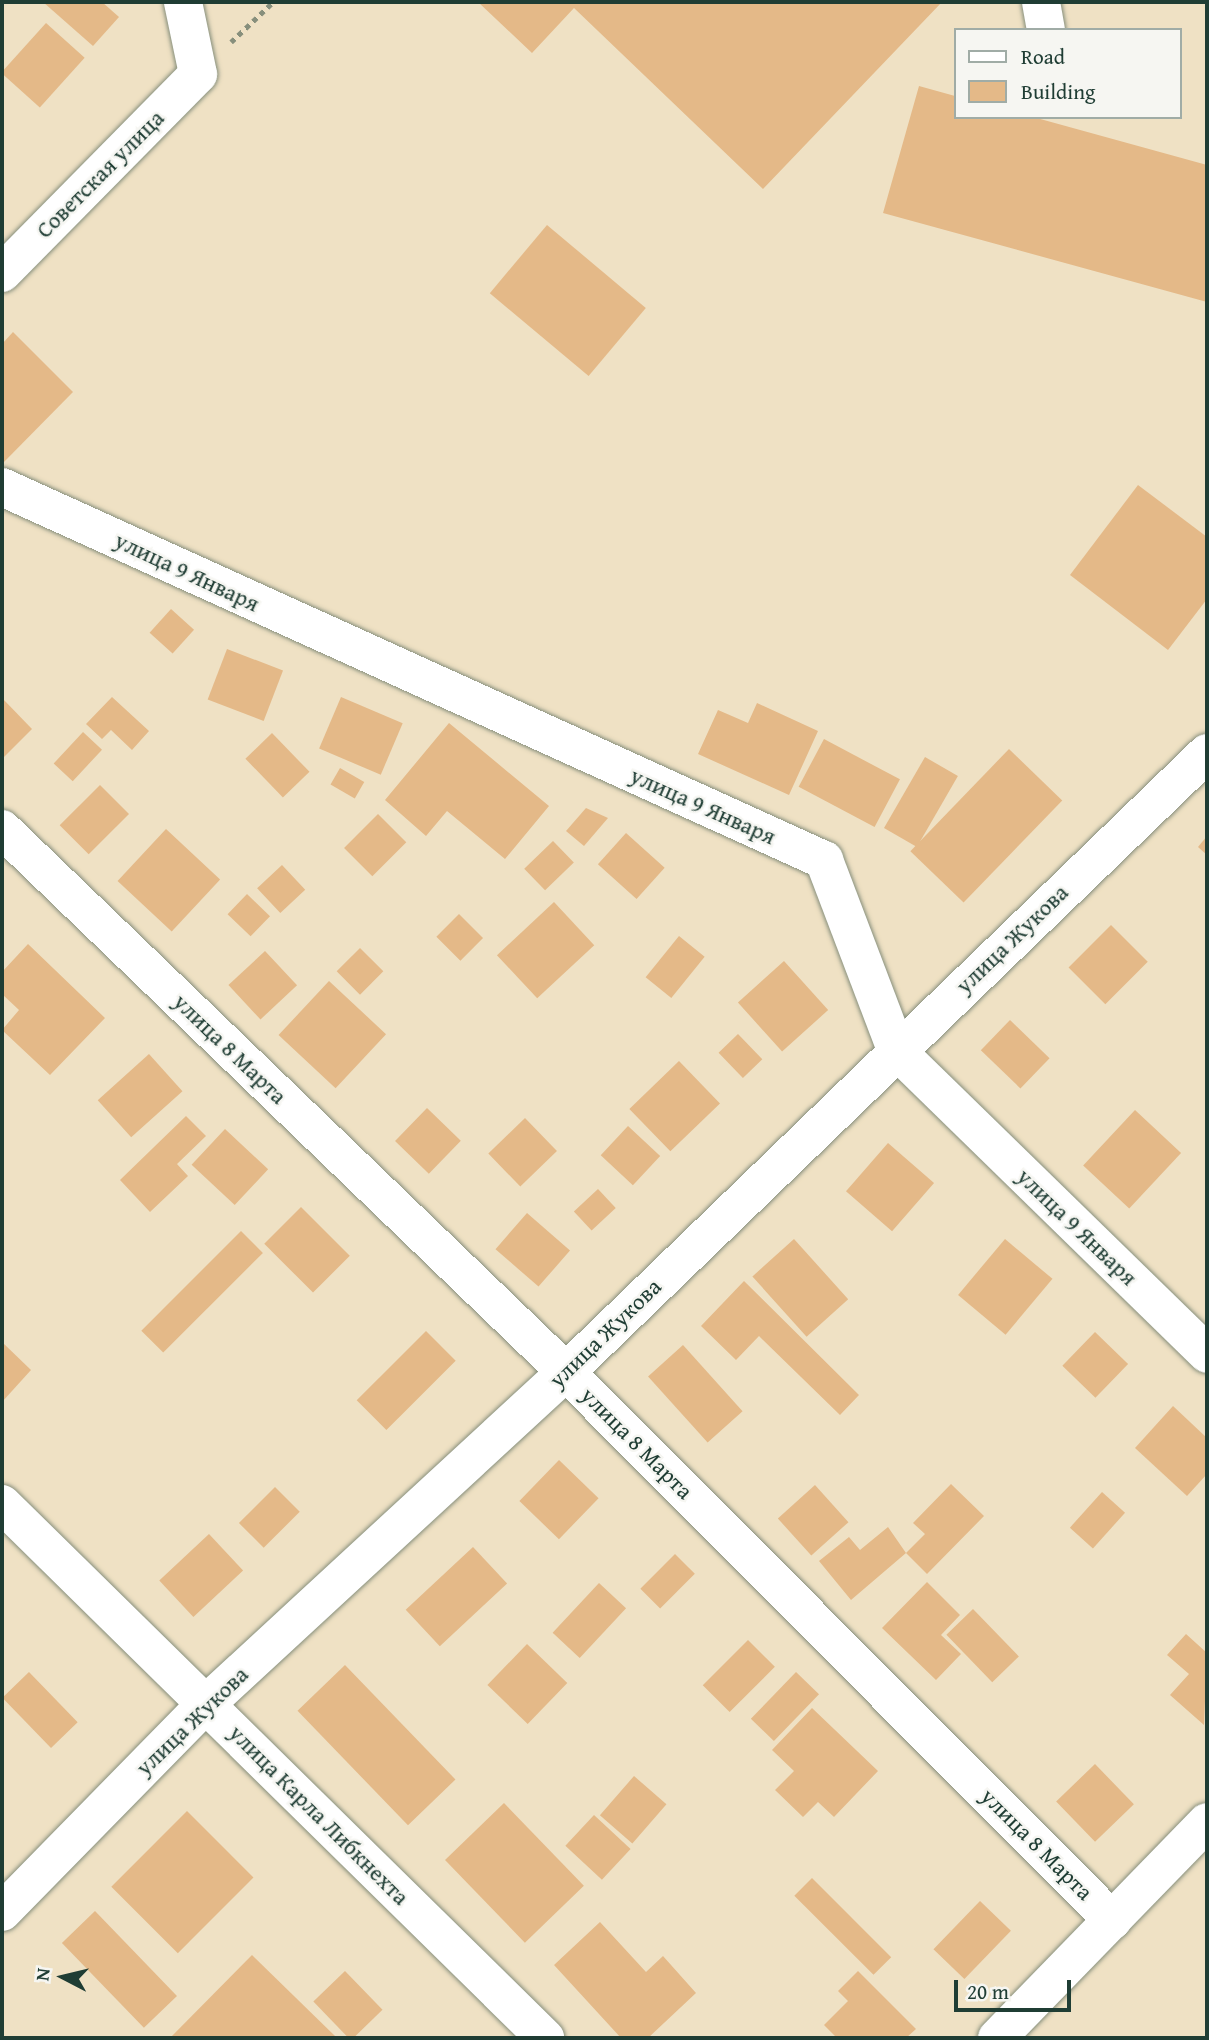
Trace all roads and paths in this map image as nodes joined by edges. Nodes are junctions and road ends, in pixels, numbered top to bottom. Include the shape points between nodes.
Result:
1 (183, 2) edge
2 (273, 2) edge
3 (1041, 2) edge
4 (1045, 28) edge
5 (198, 74) junction
6 (2, 274) edge
7 (2, 487) edge
8 (1207, 753) edge
9 (2, 830) edge
10 (896, 1050) junction
11 (1207, 1354) edge
12 (566, 1372) junction
13 (2, 1504) edge
14 (206, 1704) junction
15 (1207, 1822) edge
16 (2, 1912) edge
17 (1112, 1920) junction
18 (545, 2038) edge
19 (997, 2038) edge

1 - 5 street
2 - 5 path
3 - 4 street
5 - 6 street, Советская улица
7 - 10 street, улица 9 Января via 824,860
8 - 10 street, улица Жукова
9 - 12 street, улица 8 Марта
10 - 11 street, улица 9 Января
10 - 12 street, улица Жукова
12 - 14 street, улица Жукова
12 - 17 street, улица 8 Марта
13 - 14 street, улица Карла Либкнехта
14 - 16 street, улица Жукова
14 - 18 street, улица Карла Либкнехта
15 - 17 street
17 - 19 street

